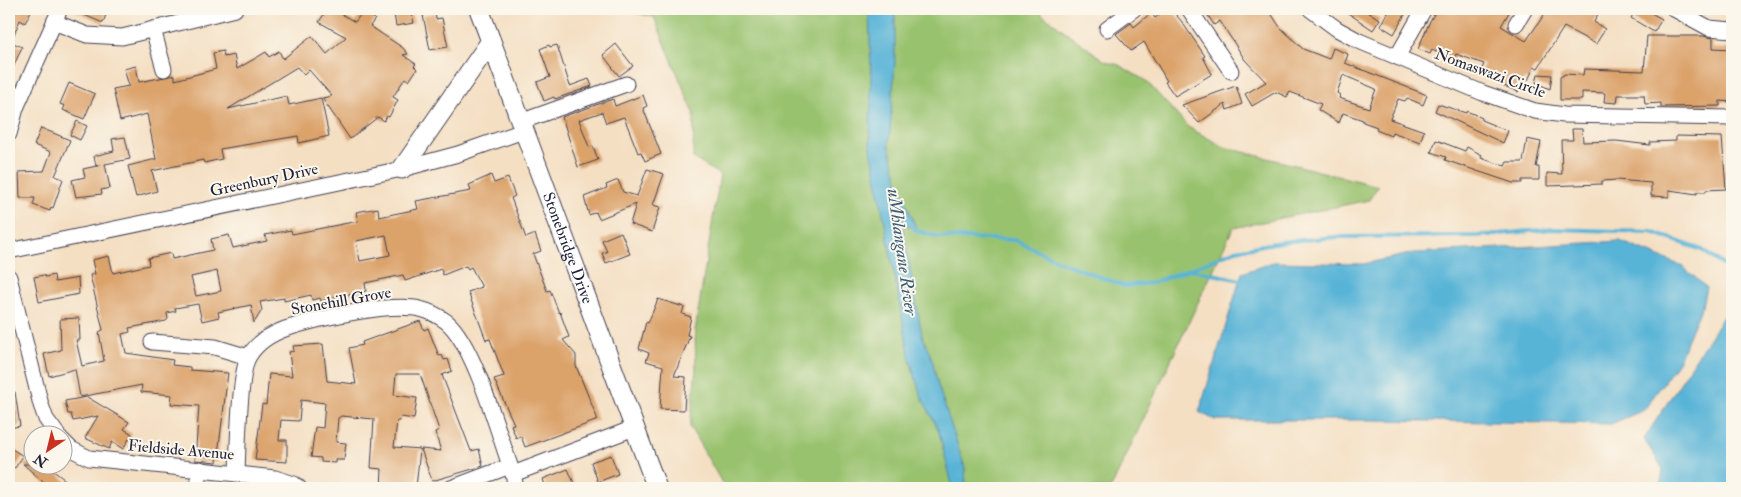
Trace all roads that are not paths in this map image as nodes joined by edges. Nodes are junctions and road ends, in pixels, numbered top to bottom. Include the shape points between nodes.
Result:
1 (235, 9) edge
2 (479, 9) edge
3 (1134, 9) edge
4 (1189, 9) edge
5 (1310, 9) edge
6 (1424, 9) edge
7 (1525, 9) edge
8 (1674, 9) edge
9 (57, 15) edge
10 (1516, 24) dead end
11 (153, 29) junction
12 (1107, 29) dead end
13 (1732, 30) edge
14 (491, 41) junction
15 (1397, 57) junction
16 (164, 69) dead end
17 (1231, 71) dead end
18 (626, 84) dead end
19 (13, 106) edge
20 (1732, 118) edge
21 (522, 126) junction
22 (9, 134) edge
23 (402, 169) junction
24 (9, 251) edge
25 (9, 277) edge
26 (152, 342) dead end
27 (248, 357) junction
28 (50, 424) edge
29 (634, 428) junction
30 (72, 450) edge
31 (200, 469) junction
32 (237, 472) junction
33 (513, 476) edge
34 (198, 488) edge
35 (300, 488) edge
36 (451, 488) edge
37 (657, 488) edge

1 - 11 street
2 - 14 street, Stonebridge Drive
3 - 12 street
4 - 17 street
5 - 15 street, Nomaswazi Circle via 1337,29
6 - 15 street
7 - 10 street
8 - 13 street via 1709,28
9 - 11 street via 87,35 122,37
9 - 19 street
11 - 16 street
14 - 21 street, Stonebridge Drive
14 - 23 street
15 - 20 street, Nomaswazi Circle via 1535,111 1564,115
18 - 21 street, Greenbury Drive
19 - 22 street
21 - 23 street, Greenbury Drive via 458,154
21 - 29 street, Stonebridge Drive
23 - 24 street, Greenbury Drive
25 - 28 street via 40,405
26 - 27 street via 215,346
27 - 32 street via 243,383
27 - 33 street, Stonehill Grove via 269,337 285,329 326,318 395,308 418,308 435,314 447,322 468,349
29 - 33 street
29 - 37 street, Stonebridge Drive
30 - 31 street, Fieldside Avenue via 89,458
31 - 32 street, Fieldside Avenue
31 - 34 street
32 - 35 street, Fieldside Avenue via 275,478
33 - 36 street

